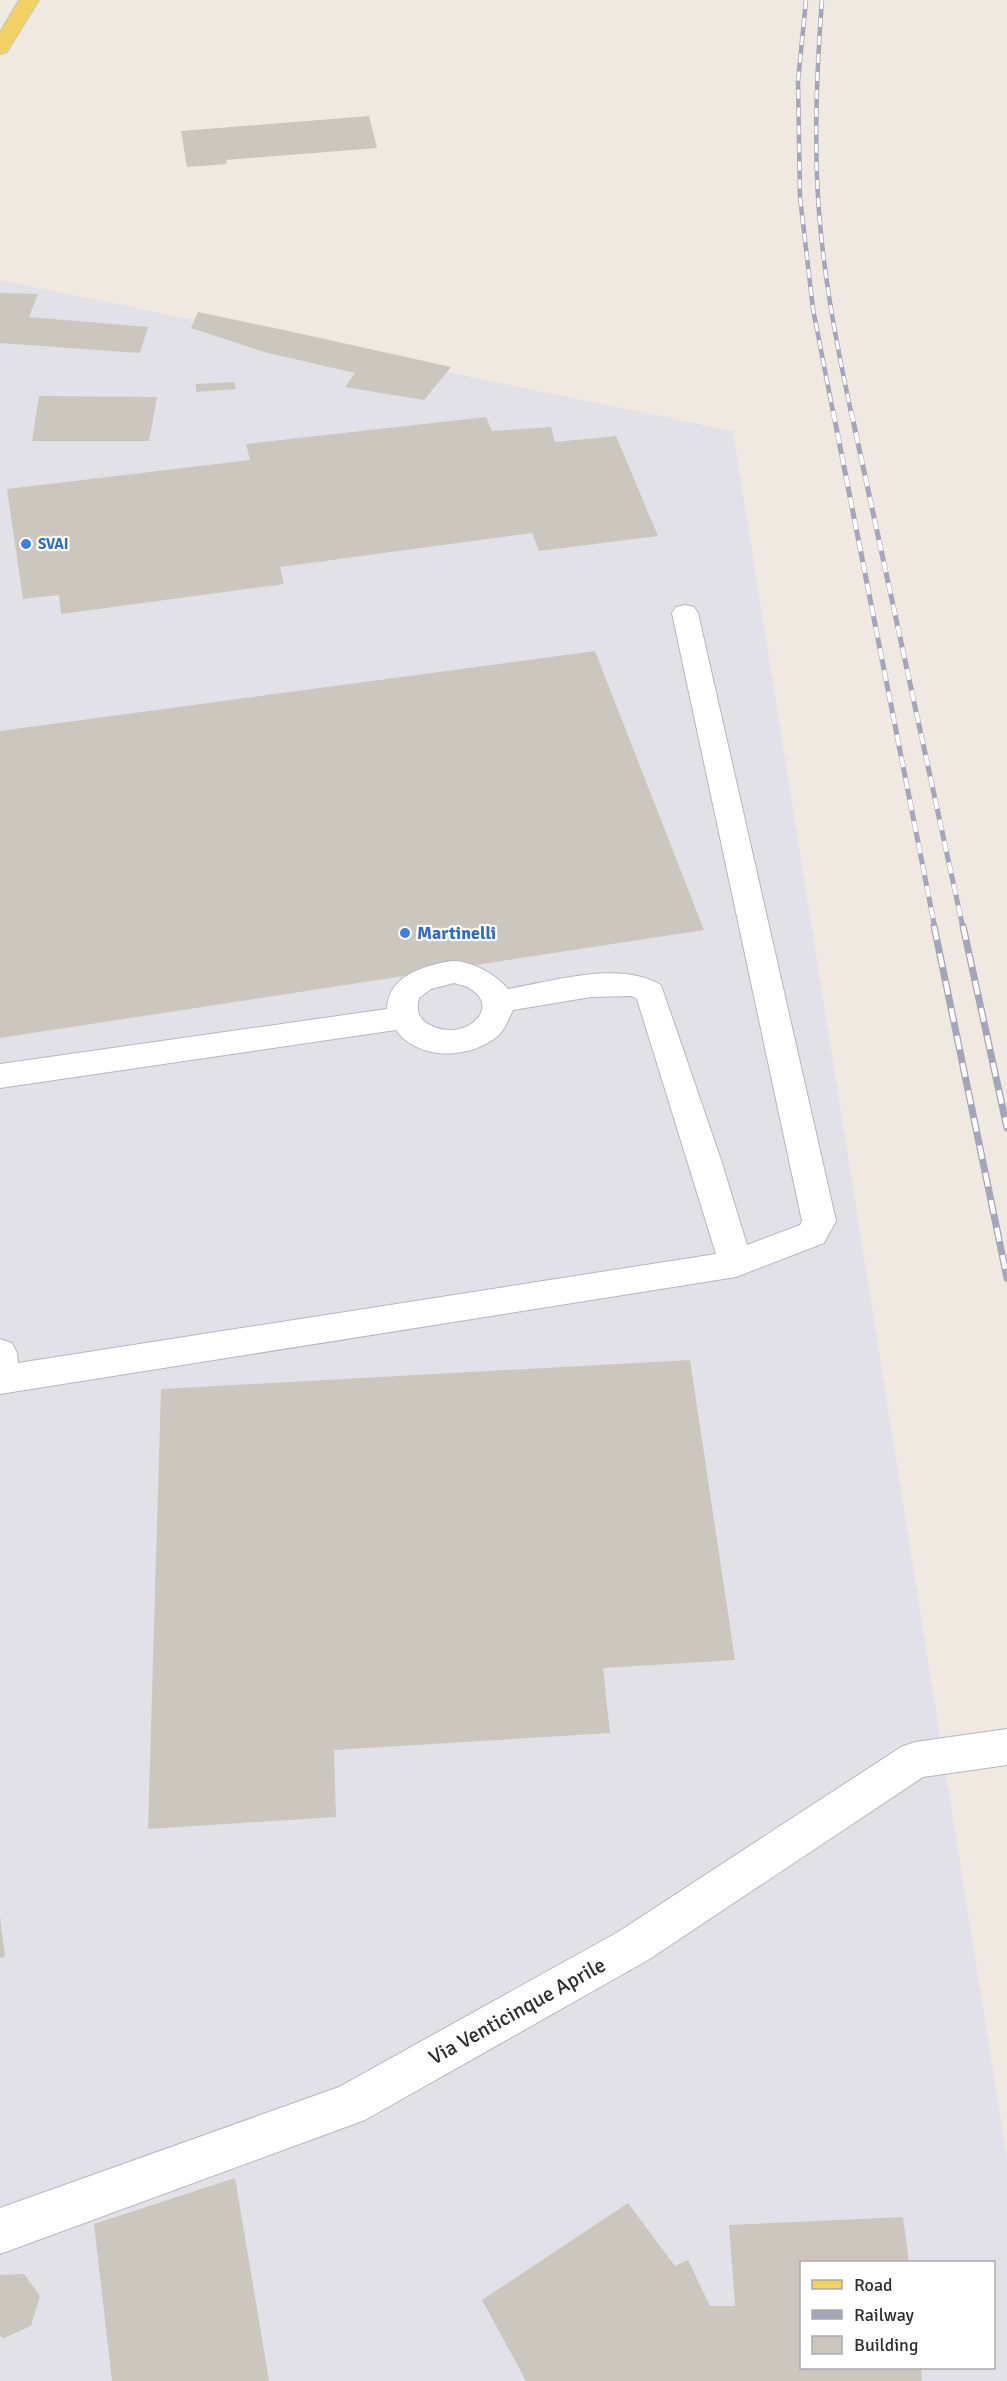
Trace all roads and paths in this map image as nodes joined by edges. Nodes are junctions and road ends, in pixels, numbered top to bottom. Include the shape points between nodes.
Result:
1 (29, 0) edge
2 (0, 48) edge
3 (685, 613) dead end
4 (498, 1002) junction
5 (404, 1018) junction
6 (0, 1076) edge
7 (736, 1264) junction
8 (1, 1366) edge
9 (1007, 1747) edge
10 (0, 2231) edge

1 - 2 main road
3 - 7 street via 819,1221 812,1234
4 - 5 street via 494,1023 460,1041 432,1040 419,1035
4 - 5 street via 485,982 471,975 441,973 413,985 405,995
4 - 7 street via 623,984 639,986 650,993
5 - 6 street
7 - 8 street
9 - 10 street, Via Venticinque Aprile via 915,1760 633,1946 350,2105

